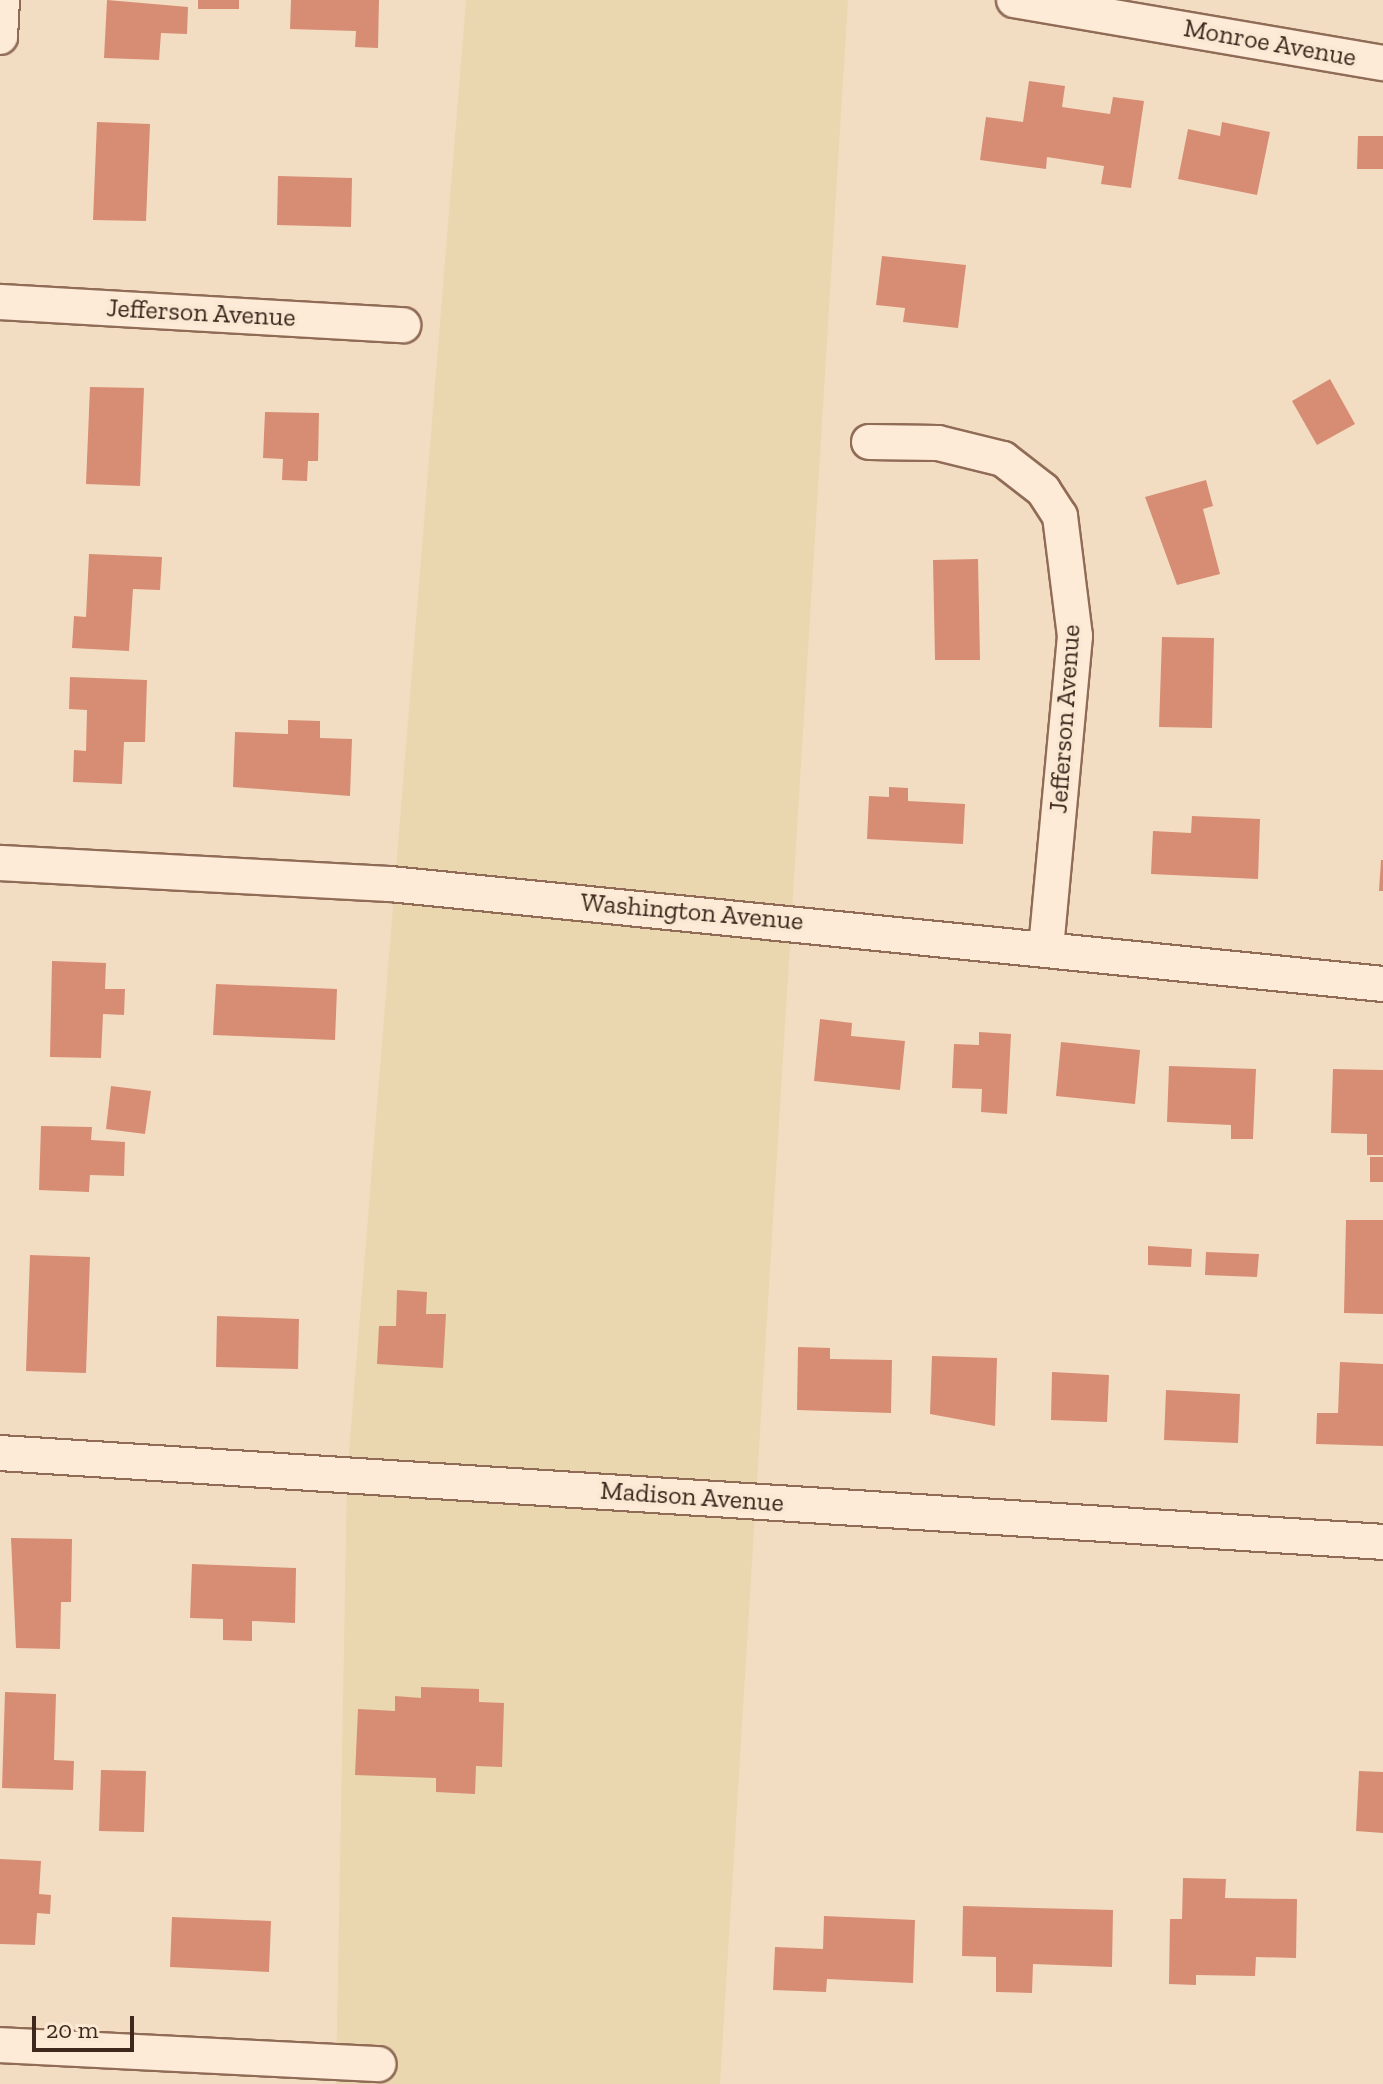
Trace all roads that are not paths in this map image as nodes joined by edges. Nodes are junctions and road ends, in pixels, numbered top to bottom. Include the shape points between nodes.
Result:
1 (2, 0) edge
2 (1014, 0) edge
3 (0, 37) edge
4 (1383, 63) edge
5 (0, 302) edge
6 (403, 325) dead end
7 (869, 442) dead end
8 (0, 863) edge
9 (1046, 948) junction
10 (1383, 984) edge
11 (0, 1453) edge
12 (1383, 1542) edge
13 (0, 2045) edge
14 (379, 2064) dead end

1 - 3 street
2 - 4 street, Monroe Avenue
5 - 6 street, Jefferson Avenue
7 - 9 street, Jefferson Avenue via 938,443 1003,459 1043,490 1060,516 1075,636
8 - 9 street, Washington Avenue via 390,884
9 - 10 street, Washington Avenue
11 - 12 street, Madison Avenue
13 - 14 street via 308,2066

